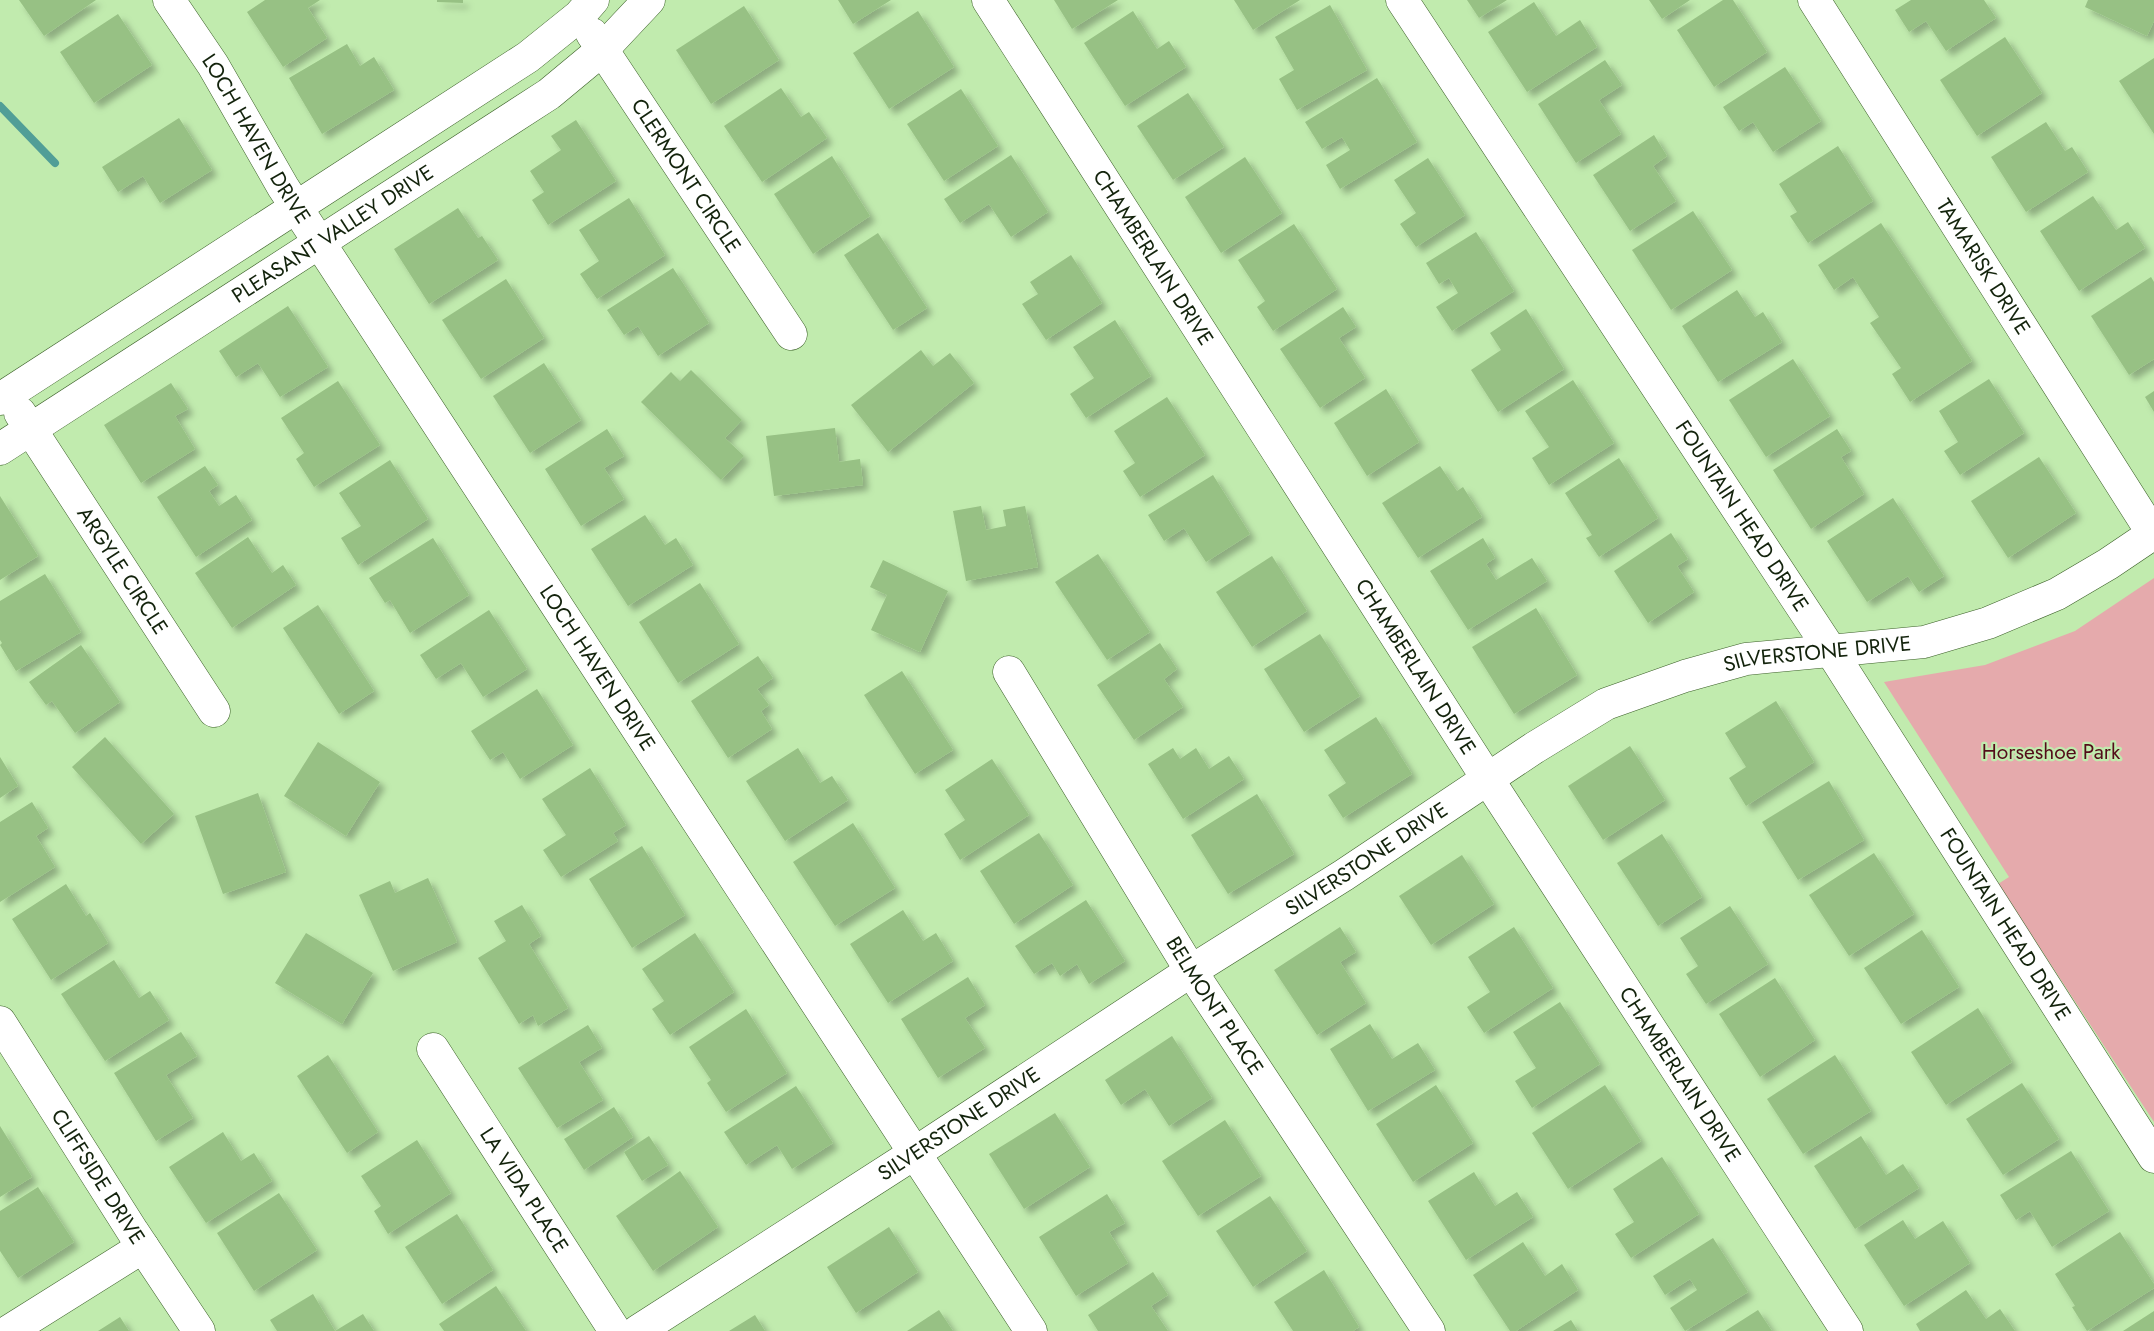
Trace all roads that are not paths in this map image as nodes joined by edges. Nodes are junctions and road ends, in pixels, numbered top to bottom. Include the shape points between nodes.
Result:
1 (169, 0) edge
2 (649, 0) edge
3 (988, 0) edge
4 (1402, 0) edge
5 (1814, 0) edge
6 (586, 8) edge
7 (602, 50) junction
8 (296, 207) junction
9 (319, 243) junction
10 (791, 334) dead end
11 (2, 392) edge
12 (31, 430) junction
13 (0, 449) edge
14 (2153, 534) edge
15 (1831, 651) junction
16 (1009, 672) dead end
17 (214, 711) dead end
18 (1489, 779) junction
19 (1191, 971) junction
20 (0, 1022) edge
21 (433, 1049) dead end
22 (915, 1153) junction
23 (2154, 1157) edge
24 (143, 1247) junction
25 (9, 1331) edge
26 (199, 1331) edge
27 (615, 1331) edge
28 (638, 1331) edge
29 (1031, 1331) edge
30 (1429, 1331) edge
31 (1846, 1331) edge

1 - 8 street, LOCH HAVEN DRIVE
2 - 7 street, PLEASANT VALLEY DRIVE
3 - 18 street, CHAMBERLAIN DRIVE
4 - 15 street, FOUNTAIN HEAD DRIVE
5 - 14 street, TAMARISK DRIVE
6 - 7 street, CLERMONT CIRCLE
6 - 8 street, PLEASANT VALLEY DRIVE via 528,57
7 - 9 street, PLEASANT VALLEY DRIVE via 549,94
7 - 10 street, CLERMONT CIRCLE
8 - 9 street, LOCH HAVEN DRIVE
8 - 11 street, PLEASANT VALLEY DRIVE
9 - 12 street, PLEASANT VALLEY DRIVE
9 - 22 street, LOCH HAVEN DRIVE
11 - 12 street, ARGYLE CIRCLE
12 - 13 street, PLEASANT VALLEY DRIVE
12 - 17 street, ARGYLE CIRCLE
14 - 15 street, SILVERSTONE DRIVE via 2057,594 1988,623 1924,642
15 - 18 street, SILVERSTONE DRIVE via 1746,659 1640,691 1606,704
15 - 23 street, FOUNTAIN HEAD DRIVE
16 - 19 street, BELMONT PLACE
18 - 19 street, SILVERSTONE DRIVE
18 - 31 street, CHAMBERLAIN DRIVE
19 - 22 street, SILVERSTONE DRIVE
19 - 30 street, BELMONT PLACE
20 - 24 street, CLIFFSIDE DRIVE
21 - 27 street, LA VIDA PLACE
22 - 28 street, SILVERSTONE DRIVE
22 - 29 street, LOCH HAVEN DRIVE
24 - 25 street
24 - 26 street, CLIFFSIDE DRIVE

